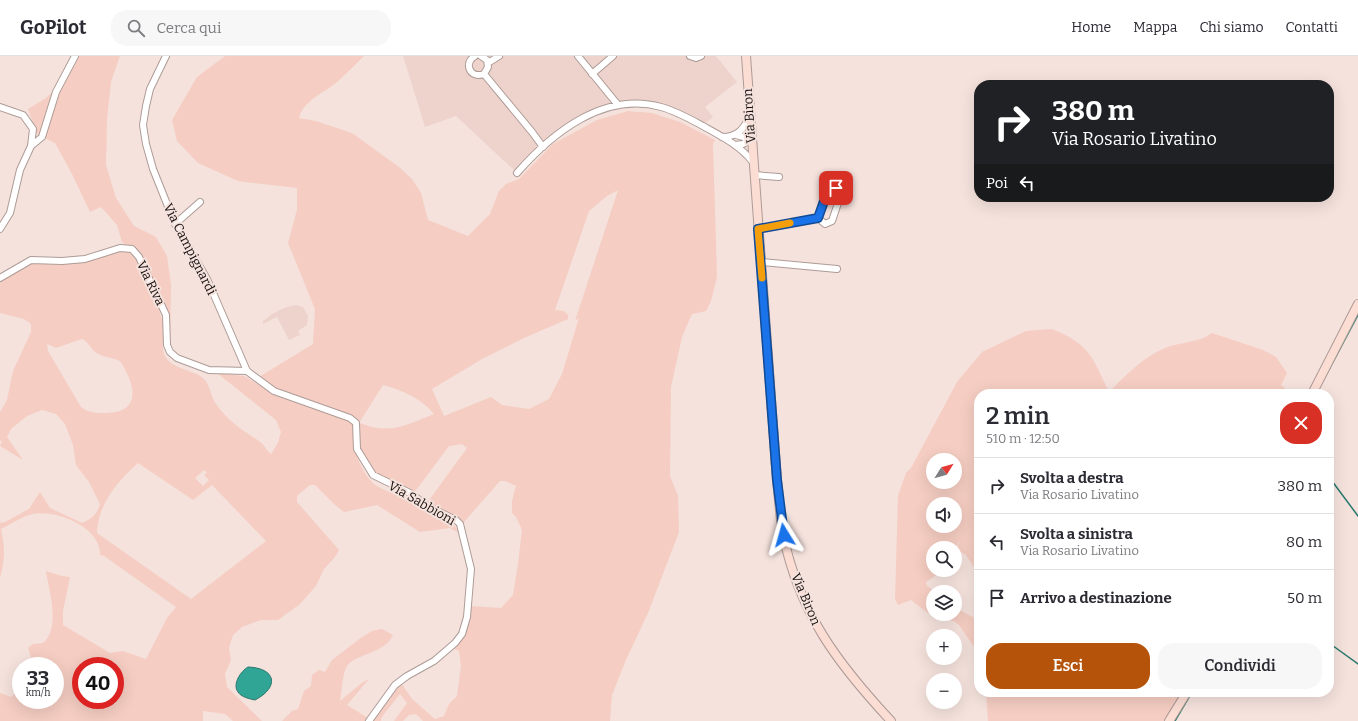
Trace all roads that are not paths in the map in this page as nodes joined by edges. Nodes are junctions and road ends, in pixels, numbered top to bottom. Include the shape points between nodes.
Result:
1 (75, 56) edge
2 (166, 56) edge
3 (475, 56) edge
4 (481, 56) edge
5 (499, 56) edge
6 (578, 56) edge
7 (613, 56) edge
8 (690, 56) edge
9 (701, 56) edge
10 (746, 56) edge
11 (488, 63) junction
12 (484, 74) junction
13 (592, 74) junction
14 (618, 105) junction
15 (0, 107) edge
16 (750, 115) junction
17 (736, 135) junction
18 (722, 137) junction
19 (751, 139) junction
20 (735, 145) junction
21 (31, 146) junction
22 (543, 147) junction
23 (752, 161) junction
24 (517, 173) dead end
25 (754, 175) junction
26 (779, 177) dead end
27 (200, 202) dead end
28 (818, 218) junction
29 (175, 224) junction
30 (0, 228) edge
31 (758, 229) junction
32 (761, 262) junction
33 (837, 269) dead end
34 (0, 278) edge
35 (1358, 304) edge
36 (247, 371) junction
37 (1315, 389) edge
38 (1184, 697) edge
39 (369, 721) edge
40 (891, 721) edge
41 (1169, 721) edge

1 - 21 street via 56,92 42,137
2 - 29 street, Via Campignardi via 150,89 143,125 153,169
3 - 12 street via 470,60 469,70 477,76
4 - 11 street
5 - 11 street
6 - 13 street
7 - 13 street
8 - 9 street
10 - 16 street, Via Biron
11 - 12 street via 488,70
12 - 22 street
13 - 14 street
14 - 18 street via 661,107 684,116
14 - 22 street via 575,122
15 - 21 street via 23,115 33,130
16 - 17 street
16 - 19 street, Via Biron
17 - 18 street
17 - 19 street
18 - 20 street
19 - 20 street
19 - 23 street, Via Biron
20 - 23 street
21 - 30 street via 20,170 10,213
22 - 24 street
23 - 25 street, Via Biron
25 - 26 street
25 - 31 street, Via Biron
27 - 29 street
28 - 28 street via 828,190 836,188 841,194 832,221 825,224
28 - 31 street
29 - 36 street, Via Campignardi via 207,279
31 - 32 street, Via Biron
32 - 33 street
32 - 40 street, Via Biron via 781,518 792,565 807,607 826,642 855,682
34 - 36 street, Via Riva via 31,260 81,260 120,248 132,249 140,257 166,315 167,345 170,352 177,358 209,370
35 - 37 street
36 - 39 street, Via Sabbioni via 274,391 350,418 356,424 357,449 373,475 456,520 464,534 470,560 471,582 467,617 462,634 434,661 395,685
38 - 41 street

